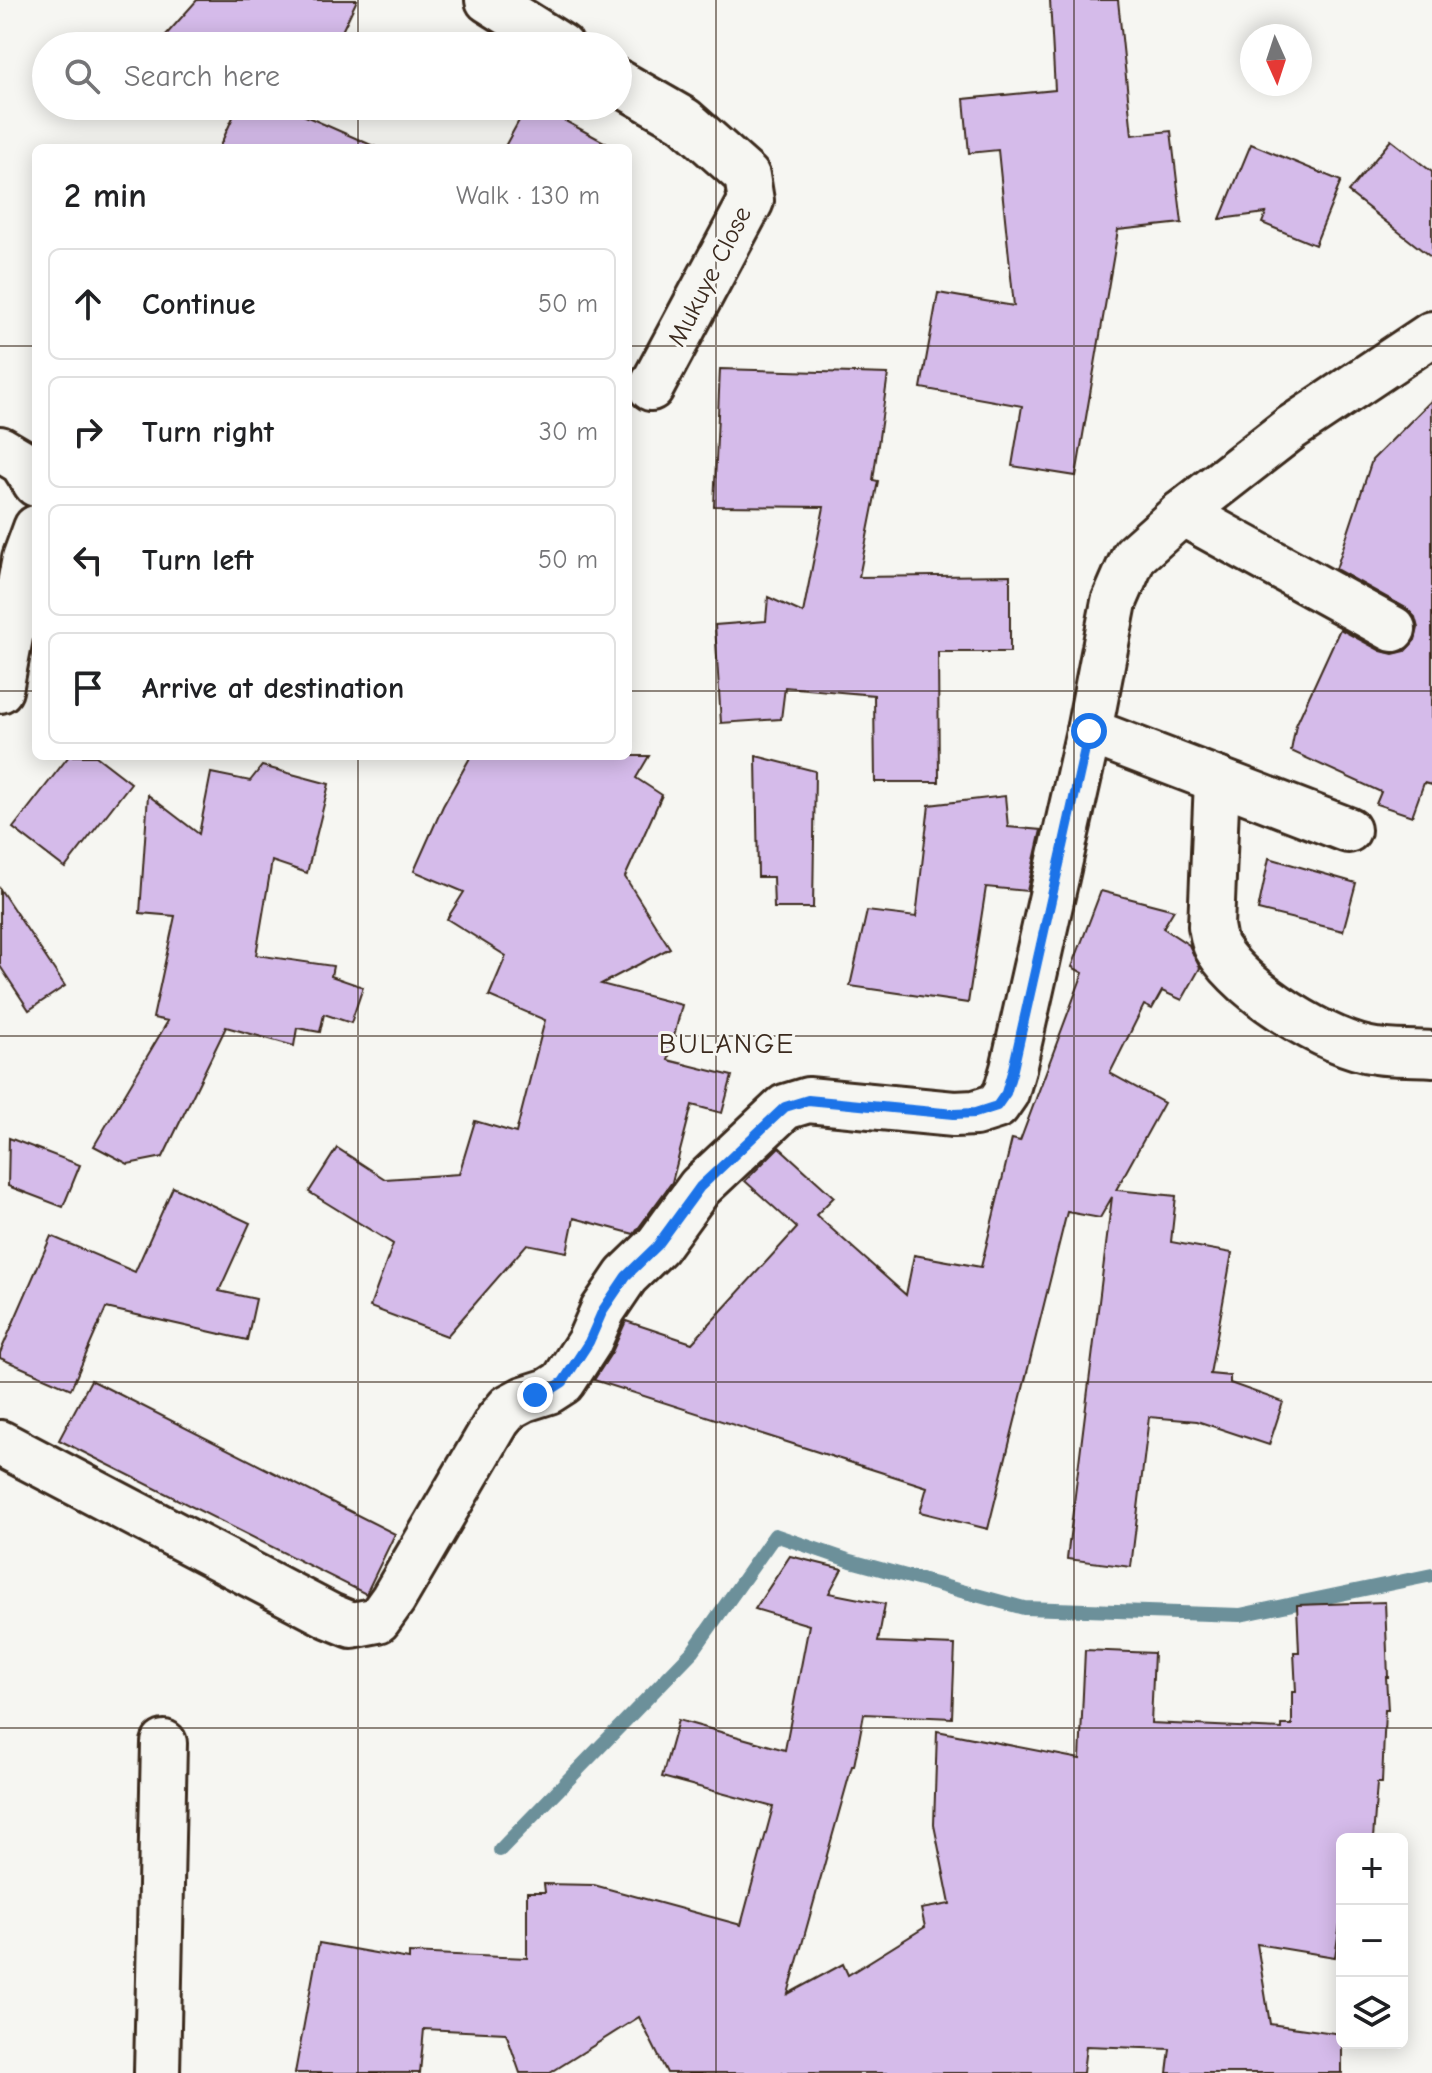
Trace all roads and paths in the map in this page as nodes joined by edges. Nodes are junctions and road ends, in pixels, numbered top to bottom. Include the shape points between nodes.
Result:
1 (488, 0) edge
2 (539, 32) edge
3 (632, 90) edge
4 (1432, 334) edge
5 (651, 388) dead end
6 (0, 449) edge
7 (32, 478) edge
8 (1182, 513) junction
9 (32, 539) edge
10 (1393, 629) dead end
11 (0, 690) edge
12 (1089, 731) junction
13 (1217, 780) junction
14 (1348, 830) dead end
15 (1432, 1054) edge
16 (0, 1443) edge
17 (164, 1743) dead end
18 (157, 2073) edge

1 - 2 street
3 - 5 street, Mukuye Close via 684,120 747,176 751,201
4 - 8 street via 1291,428
6 - 7 street via 22,462
8 - 10 street
8 - 12 street via 1134,556 1114,602
9 - 11 street
12 - 13 street
12 - 16 street via 1013,1069 997,1106 954,1114 808,1100 785,1107 700,1187 657,1246 626,1276 563,1382 509,1407 498,1420 378,1620 352,1625 330,1616
13 - 14 street
13 - 15 street via 1211,926 1215,946 1230,966 1247,985 1328,1037 1374,1051
17 - 18 street

